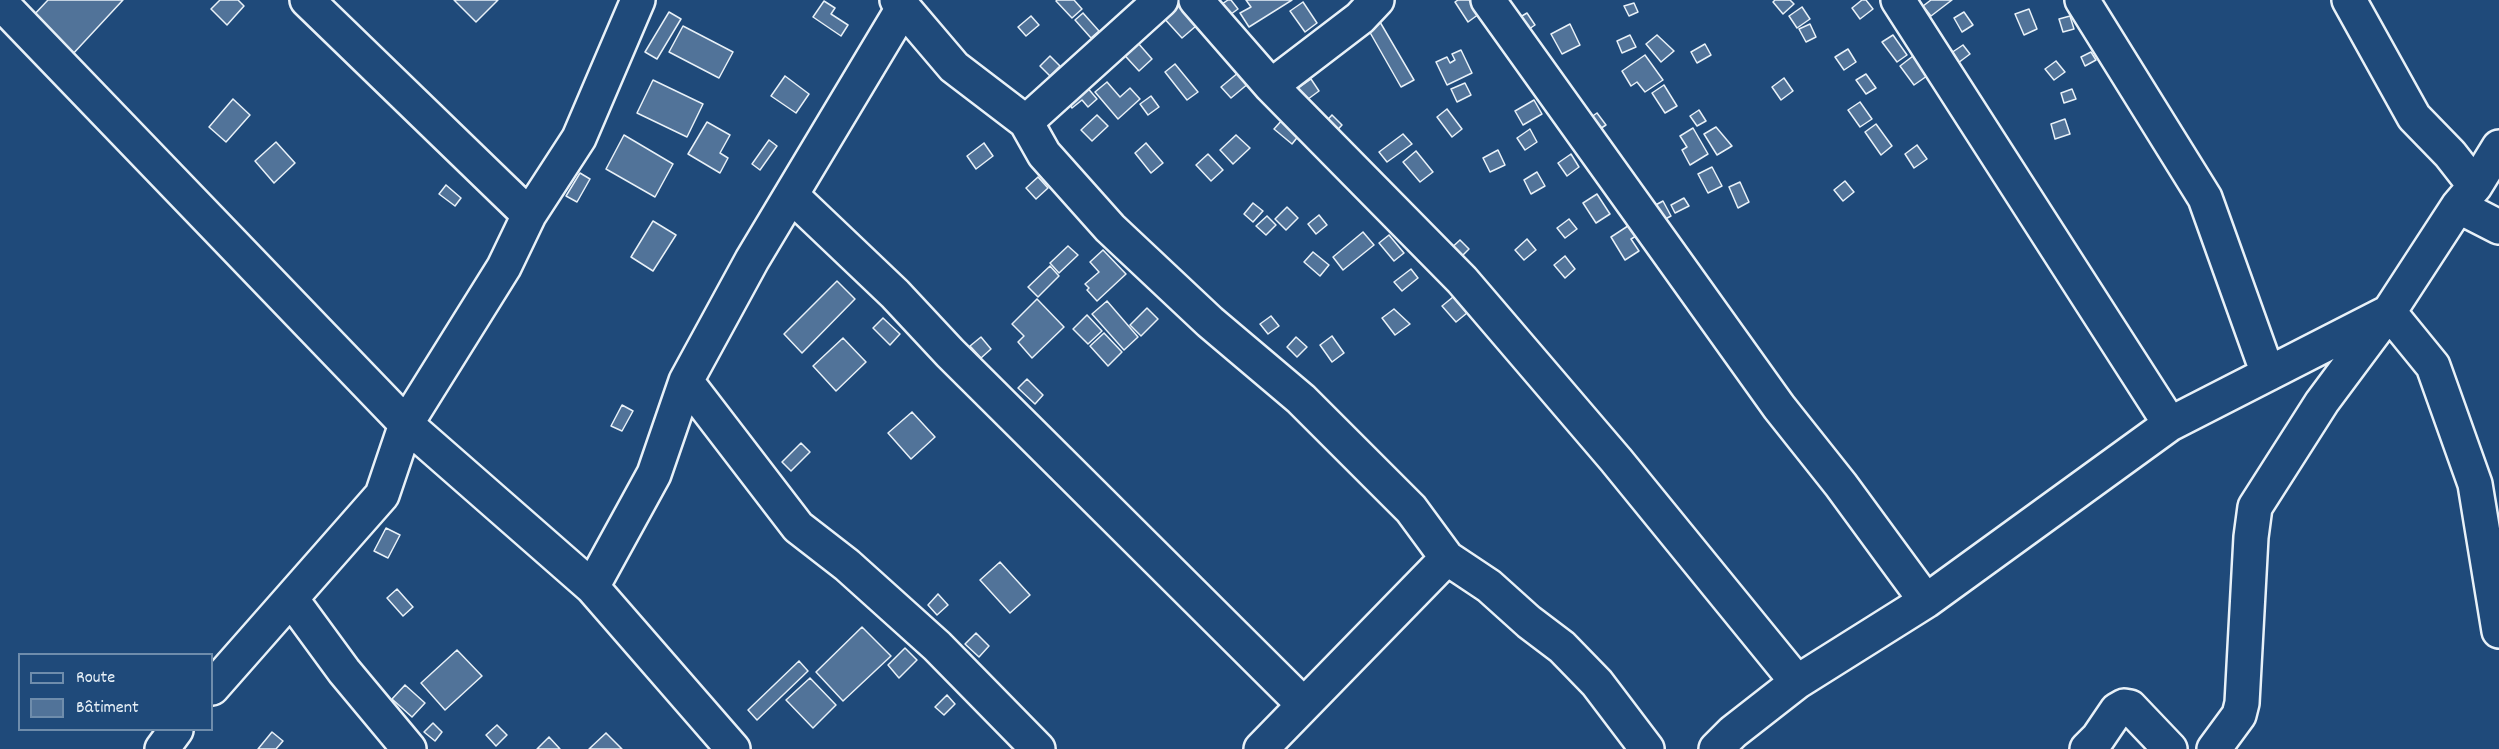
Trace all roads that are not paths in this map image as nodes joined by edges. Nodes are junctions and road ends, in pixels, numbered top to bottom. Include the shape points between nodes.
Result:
1 (307, 0) edge
2 (1161, 0) edge
3 (1196, 0) edge
4 (1377, 0) edge
5 (1488, 0) edge
6 (1898, 0) edge
7 (2082, 0) edge
8 (2349, 0) edge
9 (0, 2) edge
10 (900, 4) edge
11 (625, 7) edge
12 (1272, 86) junction
13 (1026, 122) junction
14 (2499, 147) edge
15 (791, 195) junction
16 (2467, 196) junction
17 (529, 215) junction
18 (2499, 227) edge
19 (2390, 312) junction
20 (2268, 374) junction
21 (686, 381) junction
22 (406, 424) junction
23 (2170, 424) junction
24 (1448, 558) junction
25 (592, 586) junction
26 (292, 600) junction
27 (1926, 602) junction
28 (2499, 631) edge
29 (1797, 682) junction
30 (213, 687) edge
31 (1303, 704) junction
32 (175, 731) edge
33 (162, 749) edge
34 (409, 749) edge
35 (734, 749) edge
36 (1038, 749) edge
37 (1261, 749) edge
38 (1647, 749) edge
39 (1716, 749) edge
40 (2087, 749) edge
41 (2170, 749) edge
42 (2214, 749) edge

1 - 17 street
2 - 13 street
3 - 12 street
4 - 12 street via 1360,18
5 - 27 street via 1779,407
6 - 23 street
7 - 20 street via 2205,198
8 - 16 street via 2414,117 2450,154
9 - 22 street
10 - 13 street via 954,67
10 - 15 street
11 - 17 street via 579,138
12 - 29 street via 1462,280 1616,460
13 - 24 street via 1044,154 1110,228 1210,322 1301,399 1411,508
14 - 16 street
15 - 21 street
15 - 31 street via 895,294
16 - 18 street
16 - 19 street
17 - 22 street via 504,267
19 - 20 street
19 - 28 street via 2433,366 2475,484
19 - 42 street via 2322,402 2255,507 2241,709
20 - 23 street
21 - 25 street via 654,474
21 - 36 street via 798,527 847,565 937,646
22 - 25 street
22 - 26 street via 382,495
23 - 27 street
24 - 31 street
24 - 38 street via 1489,586 1562,647 1597,683
25 - 35 street
26 - 30 street
26 - 34 street
27 - 29 street
29 - 39 street
31 - 37 street
32 - 33 street
40 - 41 street via 2117,710 2130,706

